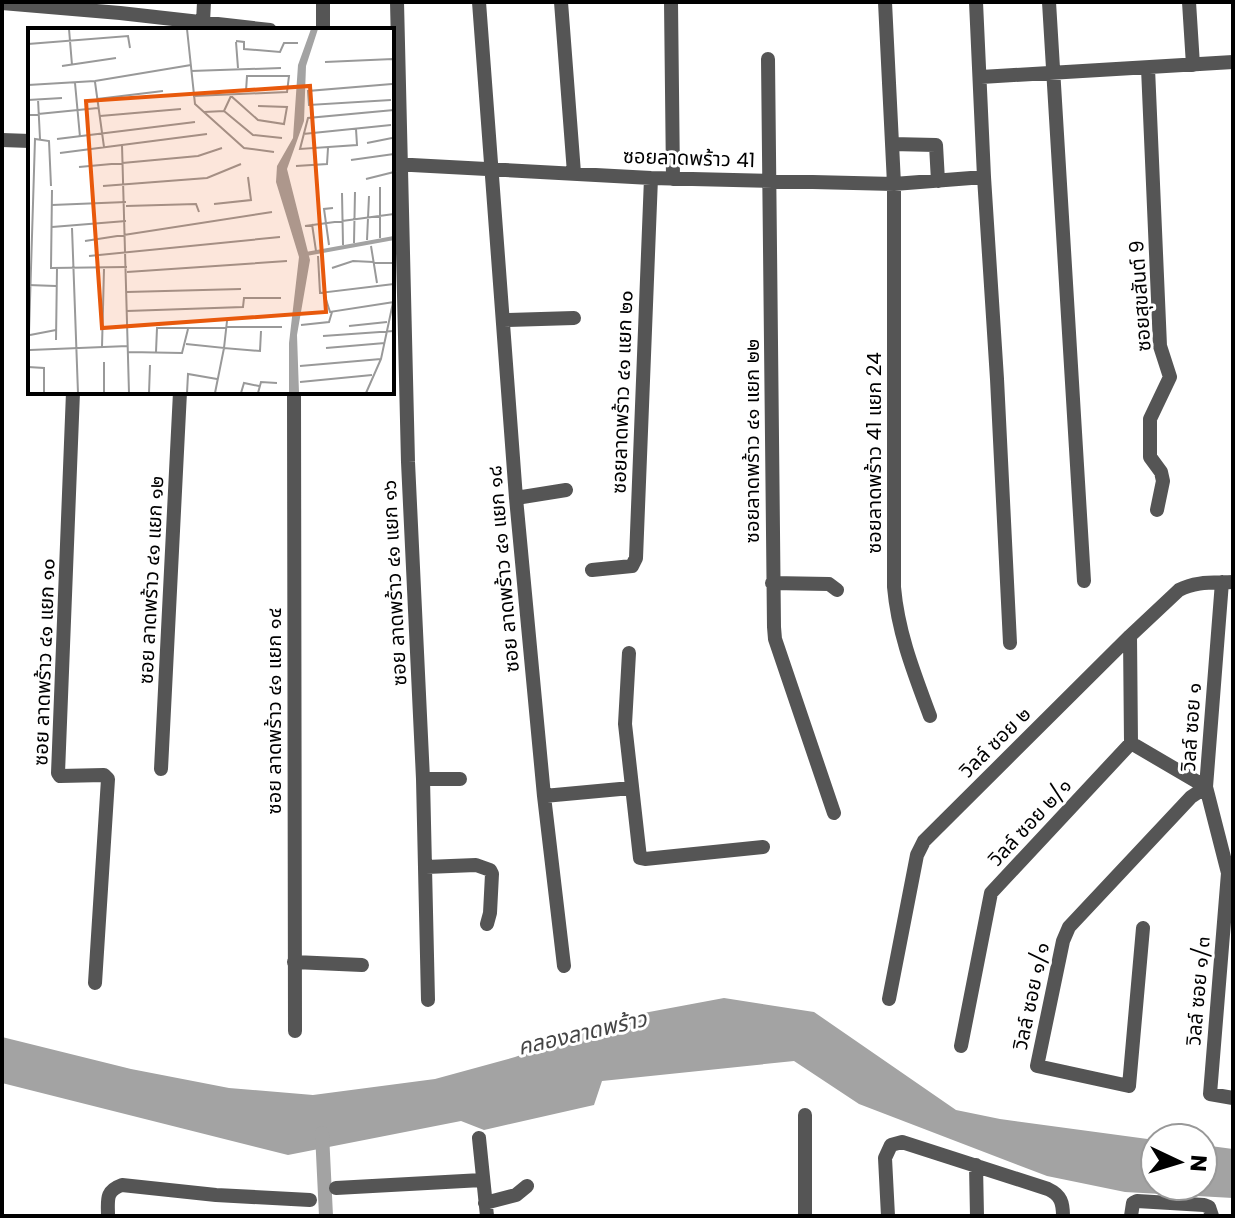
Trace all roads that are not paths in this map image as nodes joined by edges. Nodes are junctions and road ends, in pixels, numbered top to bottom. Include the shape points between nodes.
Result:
1 (204, 2) edge
2 (323, 2) edge
3 (397, 2) edge
4 (479, 2) edge
5 (561, 2) edge
6 (671, 2) edge
7 (885, 2) edge
8 (976, 2) edge
9 (1049, 2) edge
10 (1189, 2) edge
11 (2, 3) edge
12 (203, 22) junction
13 (253, 28) edge
14 (323, 28) edge
15 (768, 59) dead end
16 (1233, 62) edge
17 (1193, 65) junction
18 (1148, 68) junction
19 (1053, 73) junction
20 (981, 77) junction
21 (2, 140) edge
22 (28, 141) edge
23 (892, 144) junction
24 (396, 164) edge
25 (491, 169) junction
26 (574, 173) junction
27 (984, 177) junction
28 (651, 178) junction
29 (673, 179) junction
30 (771, 181) junction
31 (938, 181) junction
32 (894, 184) junction
33 (574, 318) dead end
34 (504, 320) junction
35 (73, 394) edge
36 (180, 394) edge
37 (294, 394) edge
38 (566, 490) dead end
39 (516, 498) junction
40 (1157, 510) dead end
41 (592, 570) dead end
42 (1084, 581) dead end
43 (1228, 582) edge
44 (772, 583) junction
45 (837, 590) dead end
46 (1130, 636) junction
47 (1010, 643) dead end
48 (629, 653) dead end
49 (930, 716) dead end
50 (1131, 743) junction
51 (161, 769) dead end
52 (423, 779) junction
53 (460, 779) dead end
54 (1206, 787) junction
55 (631, 788) junction
56 (544, 796) junction
57 (834, 813) dead end
58 (763, 847) dead end
59 (426, 867) junction
60 (1230, 873) edge
61 (487, 924) dead end
62 (1143, 928) dead end
63 (294, 962) junction
64 (362, 965) dead end
65 (564, 966) dead end
66 (95, 983) dead end
67 (889, 999) dead end
68 (428, 1000) dead end
69 (295, 1031) dead end
70 (961, 1046) dead end
71 (1233, 1098) edge
72 (805, 1115) dead end
73 (479, 1138) dead end
74 (976, 1165) junction
75 (482, 1180) junction
76 (527, 1186) dead end
77 (336, 1188) dead end
78 (310, 1200) dead end
79 (1133, 1208) edge
80 (486, 1209) edge
81 (1063, 1213) edge
82 (107, 1216) edge
83 (805, 1216) edge
84 (888, 1216) edge
85 (977, 1216) edge
86 (1212, 1216) edge

1 - 12 street
2 - 14 street
3 - 24 street, ซอย ลาดพร้าว ๔๑ แยก ๑๖
4 - 25 street, ซอย ลาดพร้าว ๔๑ แยก ๑๘
5 - 26 street
6 - 29 street
7 - 23 street, ซอยลาดพร้าว 41 แยก 24
8 - 20 street
9 - 19 street
10 - 17 street
11 - 12 street
12 - 13 street
15 - 30 street, ซอยลาดพร้าว ๔๑ แยก ๒๒
16 - 17 street
17 - 18 street
18 - 19 street
18 - 40 street, ซอยสุขสันต์ 9 via 1160,346 1170,377 1150,419 1150,457 1163,481
19 - 20 street
19 - 42 street
20 - 27 street
21 - 22 street
23 - 31 street via 936,145
23 - 32 street, ซอยลาดพร้าว 41 แยก 24
24 - 25 street, ซอยลาดพร้าว 41
24 - 52 street, ซอย ลาดพร้าว ๔๑ แยก ๑๖
25 - 26 street, ซอยลาดพร้าว 41
25 - 34 street, ซอย ลาดพร้าว ๔๑ แยก ๑๘
26 - 28 street, ซอยลาดพร้าว 41
27 - 31 street, ซอยลาดพร้าว 41
27 - 47 street
28 - 29 street, ซอยลาดพร้าว 41
28 - 41 street, ซอยลาดพร้าว ๔๑ แยก ๒๐ via 636,558 632,566
29 - 30 street, ซอยลาดพร้าว 41
30 - 32 street, ซอยลาดพร้าว 41
30 - 44 street, ซอยลาดพร้าว ๔๑ แยก ๒๒
31 - 32 street, ซอยลาดพร้าว 41
32 - 49 street, ซอยลาดพร้าว 41 แยก 24 via 894,587 904,645
33 - 34 street
34 - 39 street, ซอย ลาดพร้าว ๔๑ แยก ๑๘
35 - 66 street, ซอย ลาดพร้าว ๔๑ แยก ๑๐ via 58,773 108,779
36 - 51 street, ซอย ลาดพร้าว ๔๑ แยก ๑๒
37 - 63 street, ซอย ลาดพร้าว ๔๑ แยก ๑๔
38 - 39 street
39 - 56 street, ซอย ลาดพร้าว ๔๑ แยก ๑๘
43 - 46 street, วิลล์ ซอย ๒ via 1179,590
43 - 54 street, วิลล์ ซอย ๑
44 - 45 street via 829,584
44 - 57 street, ซอยลาดพร้าว ๔๑ แยก ๒๒ via 775,639
46 - 50 street
46 - 67 street, วิลล์ ซอย ๒ via 924,841
48 - 55 street via 625,724
50 - 54 street
50 - 70 street, วิลล์ ซอย ๒/๑ via 991,893
52 - 53 street
52 - 59 street, ซอย ลาดพร้าว ๔๑ แยก ๑๖
54 - 60 street, วิลล์ ซอย ๑
54 - 62 street, วิลล์ ซอย ๑/๑ via 1069,927 1037,1066 1129,1086
55 - 56 street
55 - 58 street via 641,859
56 - 65 street, ซอย ลาดพร้าว ๔๑ แยก ๑๘
59 - 61 street via 476,865 490,870
59 - 68 street, ซอย ลาดพร้าว ๔๑ แยก ๑๖
60 - 71 street, วิลล์ ซอย ๑/๓ via 1210,1094
63 - 64 street
63 - 69 street, ซอย ลาดพร้าว ๔๑ แยก ๑๔
72 - 83 street
73 - 75 street
74 - 81 street via 1056,1193
74 - 84 street via 902,1142 891,1145 885,1158
74 - 85 street
75 - 77 street
75 - 80 street
76 - 80 street
78 - 82 street via 122,1185 108,1196
79 - 86 street via 1204,1205

